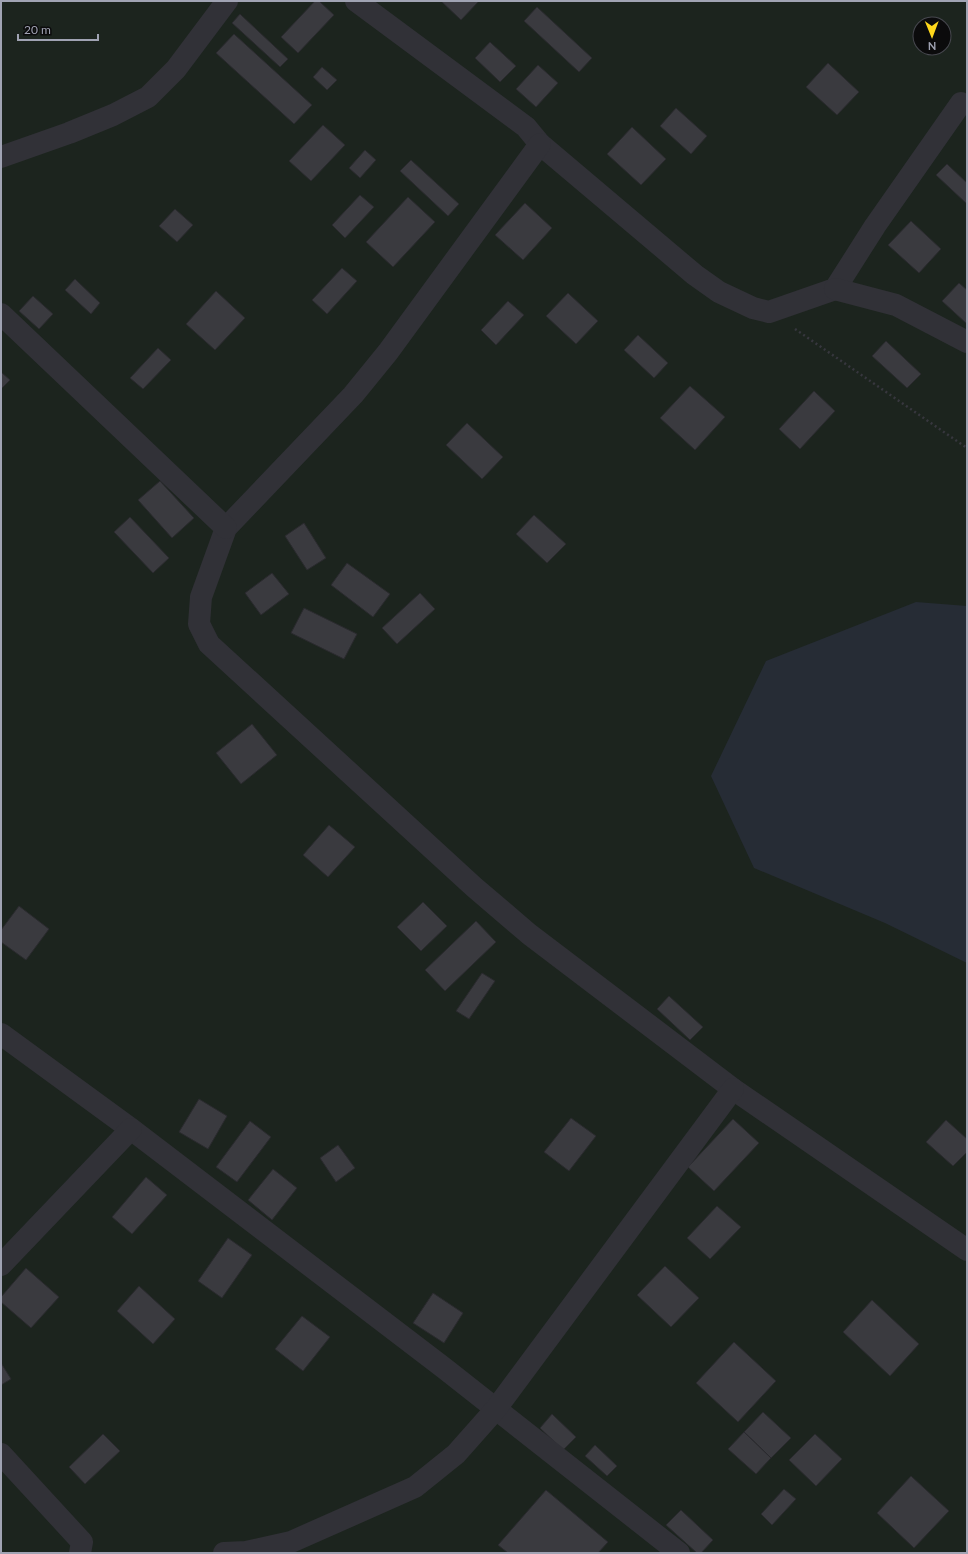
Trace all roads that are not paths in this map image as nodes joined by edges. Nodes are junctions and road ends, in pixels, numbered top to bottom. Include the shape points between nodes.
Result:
1 (227, 1) edge
2 (356, 1) edge
3 (961, 104) dead end
4 (540, 144) junction
5 (1, 157) edge
6 (835, 289) junction
7 (1, 314) edge
8 (967, 342) edge
9 (226, 528) junction
10 (1, 1034) edge
11 (733, 1089) junction
12 (131, 1129) junction
13 (967, 1250) edge
14 (1, 1266) edge
15 (495, 1410) junction
16 (1, 1454) edge
17 (80, 1553) edge
18 (224, 1553) edge
19 (679, 1553) edge

1 - 5 street via 176,69 148,97 69,133
2 - 4 street via 526,127
3 - 6 street via 875,226
4 - 6 street via 695,275 719,292 753,308 769,312
4 - 9 street via 388,352 353,395
6 - 8 street via 896,305
7 - 9 street
9 - 11 street via 201,597 199,624 209,644 474,887 529,934
10 - 12 street
11 - 13 street
11 - 15 street
12 - 14 street
12 - 15 street via 444,1368
15 - 18 street via 456,1454 415,1487 291,1542 246,1552
15 - 19 street
16 - 17 street via 82,1542

